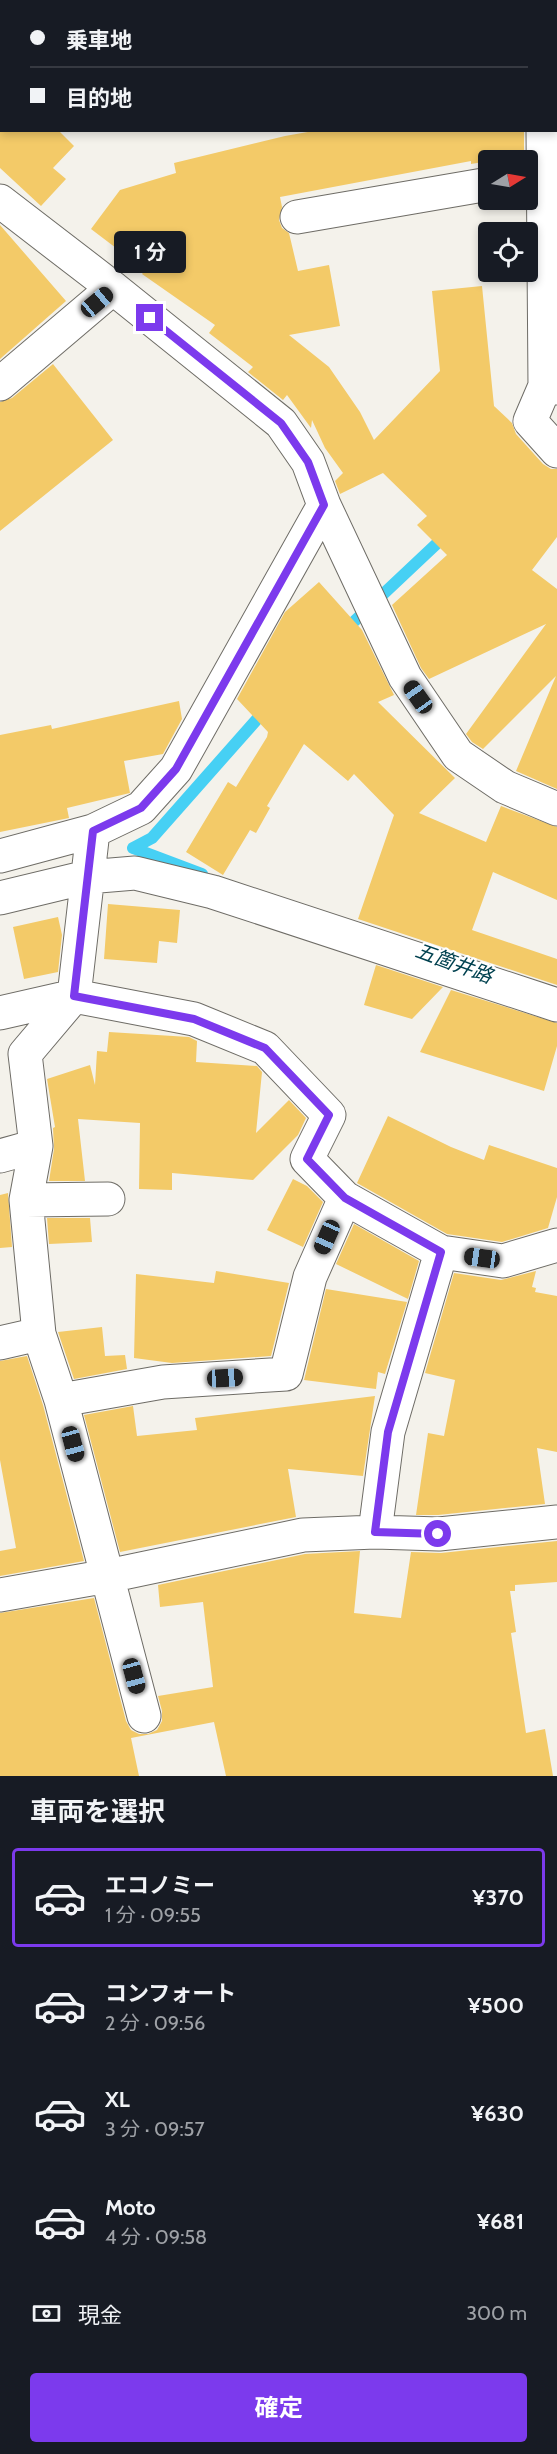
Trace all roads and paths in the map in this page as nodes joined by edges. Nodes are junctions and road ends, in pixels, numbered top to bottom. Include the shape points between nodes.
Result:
1 (543, 132) edge
2 (538, 163) edge
3 (478, 186) edge
4 (538, 204) edge
5 (2, 206) edge
6 (297, 217) dead end
7 (113, 288) junction
8 (0, 384) edge
9 (551, 387) edge
10 (557, 451) edge
11 (324, 505) junction
12 (557, 809) edge
13 (93, 831) junction
14 (0, 856) edge
15 (87, 877) junction
16 (0, 897) edge
17 (74, 996) junction
18 (557, 1005) edge
19 (0, 1013) edge
20 (36, 1146) junction
21 (0, 1156) edge
22 (345, 1198) junction
23 (108, 1199) dead end
24 (26, 1200) junction
25 (557, 1245) edge
26 (441, 1252) junction
27 (39, 1334) junction
28 (0, 1343) edge
29 (61, 1400) junction
30 (557, 1521) edge
31 (375, 1532) junction
32 (108, 1576) junction
33 (0, 1595) edge
34 (144, 1716) dead end

1 - 2 street
3 - 6 street
4 - 9 street
5 - 7 street
7 - 8 street
7 - 11 street via 281,423 308,462
9 - 10 street via 530,421
11 - 12 street via 405,677 458,755 505,787
11 - 13 street via 176,769 141,808
13 - 14 street
13 - 15 street
15 - 16 street
15 - 17 street
15 - 18 street via 135,873 213,892
17 - 19 street
17 - 20 street via 25,1054
17 - 22 street via 194,1019 265,1048 329,1115 307,1159
20 - 21 street
20 - 24 street
22 - 26 street
22 - 29 street via 310,1277 286,1374 163,1382
23 - 24 street
24 - 27 street
25 - 26 street via 503,1261
26 - 31 street via 388,1432
27 - 28 street
27 - 29 street
29 - 32 street
30 - 31 street via 438,1534
31 - 32 street via 303,1535
32 - 33 street
32 - 34 street

